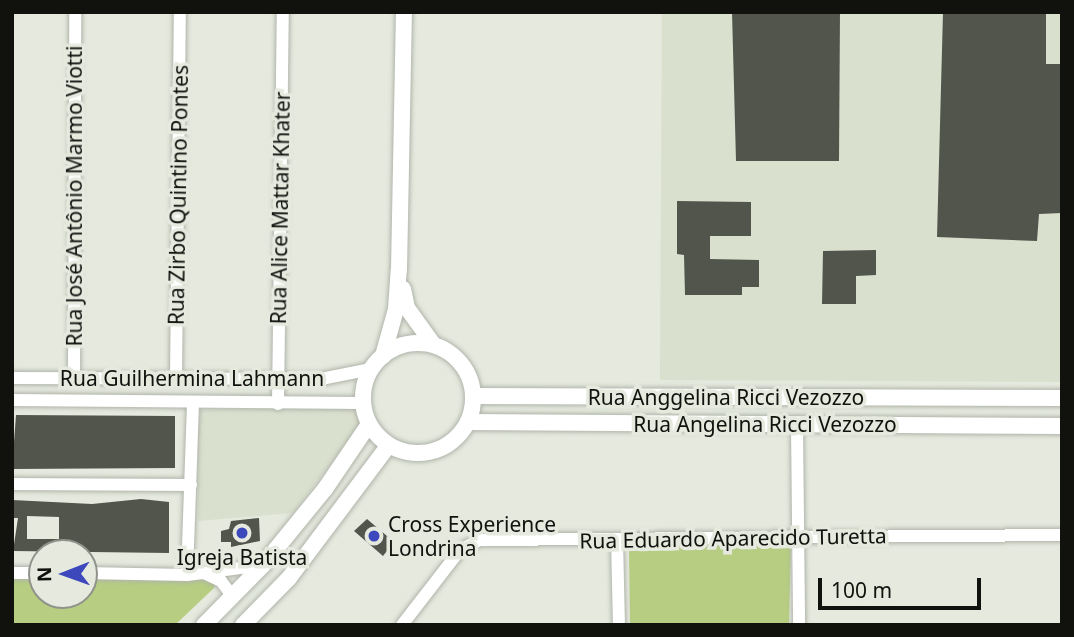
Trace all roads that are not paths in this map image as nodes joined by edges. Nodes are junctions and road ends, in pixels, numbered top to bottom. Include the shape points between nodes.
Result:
1 (75, 12) edge
2 (180, 12) edge
3 (283, 12) edge
4 (404, 12) edge
5 (400, 270) junction
6 (433, 344) junction
7 (383, 356) junction
8 (371, 369) junction
9 (277, 377) junction
10 (12, 378) edge
11 (176, 378) junction
12 (74, 379) junction
13 (474, 396) junction
14 (826, 397) junction
15 (1062, 398) edge
16 (12, 400) edge
17 (193, 402) junction
18 (363, 403) junction
19 (278, 404) junction
20 (468, 422) junction
21 (369, 424) junction
22 (797, 425) junction
23 (825, 425) junction
24 (1062, 426) edge
25 (389, 445) junction
26 (12, 484) edge
27 (191, 485) junction
28 (1062, 535) edge
29 (798, 537) junction
30 (617, 539) junction
31 (263, 565) junction
32 (98, 573) edge
33 (204, 573) junction
34 (187, 575) junction
35 (233, 597) junction
36 (204, 625) edge
37 (243, 625) edge
38 (402, 625) edge
39 (619, 625) edge
40 (799, 625) edge

1 - 12 street, Rua José Antônio Marmo Viotti
2 - 11 street, Rua Zirbo Quintino Pontes
3 - 9 street, Rua Alice Mattar Khater
4 - 5 main road
5 - 6 main road via 407,308
5 - 7 main road via 396,309
6 - 7 main road via 398,346
6 - 13 main road via 462,363
7 - 8 main road
8 - 9 street, Rua Guilhermina Lahmann via 321,379
8 - 18 main road
9 - 11 street, Rua Guilhermina Lahmann
9 - 19 street, Rua Alice Mattar Khater
10 - 12 street, Rua Guilhermina Lahmann
11 - 12 street, Rua Guilhermina Lahmann
13 - 14 main road, Rua Anggelina Ricci Vezozzo
13 - 20 main road
14 - 15 main road, Rua Anggelina Ricci Vezozzo
14 - 23 main road
16 - 17 street
17 - 19 street
17 - 27 street
18 - 19 street
18 - 21 main road
20 - 22 main road, Rua Angelina Ricci Vezozzo
20 - 25 main road via 460,435 434,452 403,452
21 - 25 main road
21 - 31 main road via 325,489
22 - 23 main road, Rua Angelina Ricci Vezozzo
22 - 29 street
23 - 24 main road, Rua Angelina Ricci Vezozzo
25 - 37 main road via 298,567
26 - 27 street
27 - 34 street
28 - 29 street, Rua Eduardo Aparecido Turetta
29 - 30 street, Rua Eduardo Aparecido Turetta
29 - 40 street
30 - 38 street, Rua Eduardo Aparecido Turetta via 470,544 460,550
30 - 39 street
31 - 33 street
31 - 35 main road
32 - 34 street
33 - 34 street
33 - 35 street via 221,581
35 - 36 main road

